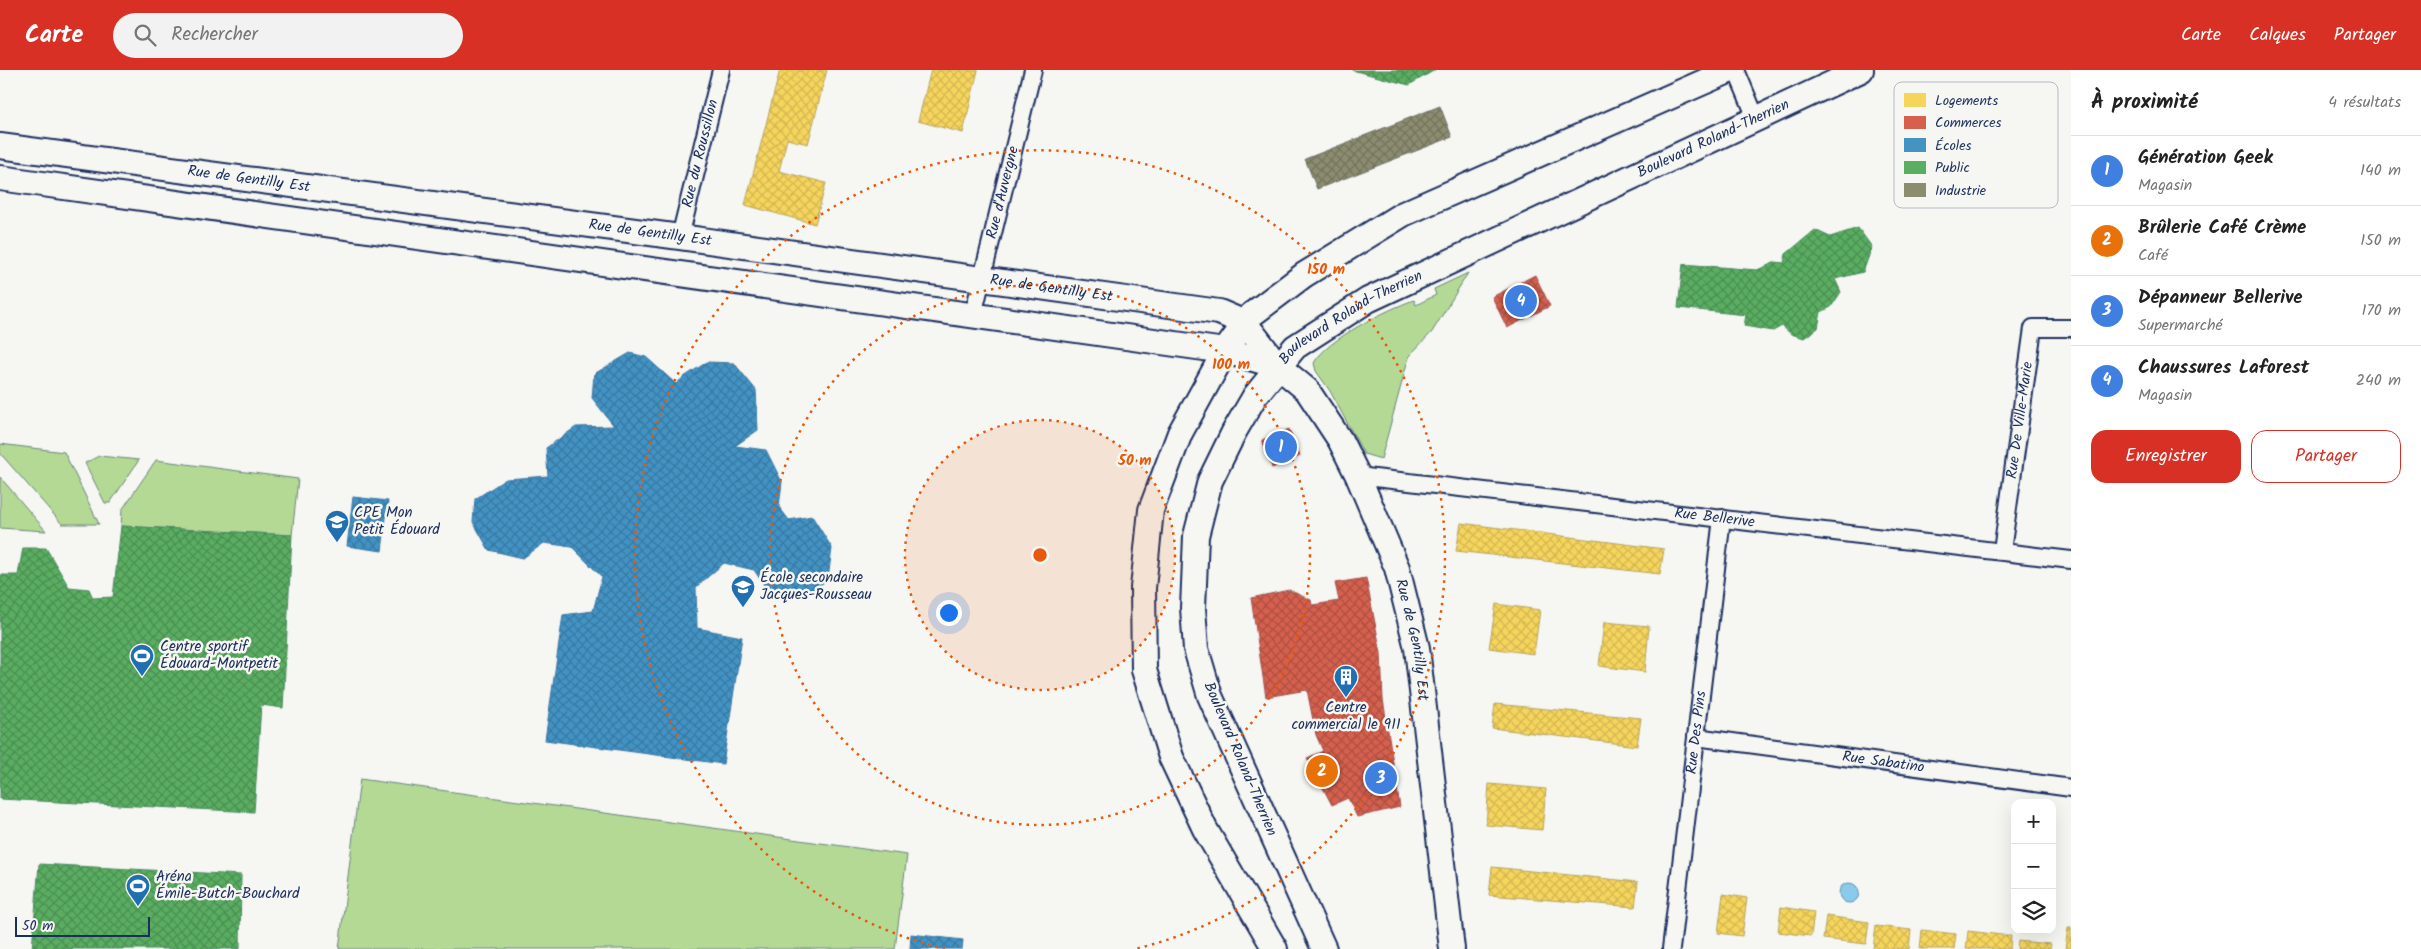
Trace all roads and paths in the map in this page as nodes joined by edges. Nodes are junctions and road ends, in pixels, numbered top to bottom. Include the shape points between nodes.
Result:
1 (721, 70) edge
2 (1033, 70) edge
3 (1731, 70) edge
4 (1736, 70) edge
5 (1861, 70) edge
6 (1756, 118) junction
7 (0, 146) edge
8 (0, 178) edge
9 (680, 237) junction
10 (982, 280) junction
11 (973, 315) junction
12 (1245, 323) junction
13 (2071, 328) edge
14 (1225, 351) junction
15 (1278, 366) junction
16 (1358, 476) junction
17 (1722, 518) junction
18 (2002, 551) junction
19 (2071, 560) edge
20 (1696, 737) junction
21 (2071, 788) edge
22 (1275, 949) edge
23 (1324, 949) edge
24 (1452, 949) edge
25 (1671, 949) edge

1 - 9 street, Rue du Roussillon
2 - 10 street, Rue d'Auvergne
3 - 12 street via 1403,214 1304,274
4 - 6 street
5 - 6 street, Boulevard Roland-Therrien
6 - 15 street, Boulevard Roland-Therrien via 1368,300 1295,347
7 - 9 street, Rue de Gentilly Est
8 - 11 street, Rue de Gentilly Est
9 - 10 street, Rue de Gentilly Est
10 - 11 street, Rue d'Auvergne
10 - 12 street, Rue de Gentilly Est via 1219,312
11 - 14 street, Rue de Gentilly Est
12 - 14 street
12 - 15 street, Rue de Gentilly Est
13 - 18 street, Rue De Ville-Marie via 2033,328
14 - 15 street, Rue de Gentilly Est
14 - 22 street via 1180,433 1151,510 1143,588 1144,670 1170,757 1205,829
15 - 16 street, Rue de Gentilly Est via 1307,390 1340,440
15 - 23 street, Boulevard Roland-Therrien via 1242,418 1210,481 1196,536 1193,608 1196,649 1210,696
16 - 17 street, Rue Bellerive
16 - 24 street, Rue de Gentilly Est via 1397,568 1417,648
17 - 18 street, Rue Bellerive
17 - 20 street, Rue Des Pins
18 - 19 street, Rue Bellerive
20 - 21 street, Rue Sabatino
20 - 25 street, Rue Des Pins

